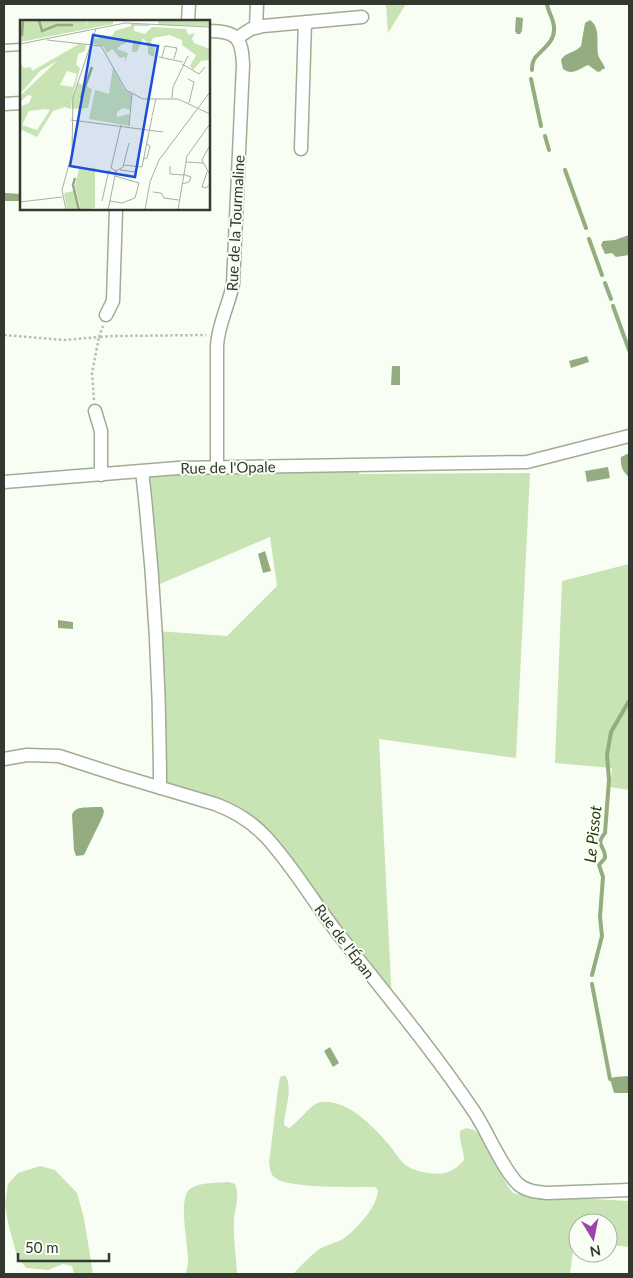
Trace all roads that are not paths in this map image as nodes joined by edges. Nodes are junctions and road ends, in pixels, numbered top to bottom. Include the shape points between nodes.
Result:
1 (189, 4) edge
2 (257, 4) edge
3 (362, 17) dead end
4 (188, 20) edge
5 (305, 22) junction
6 (256, 27) junction
7 (210, 31) edge
8 (237, 38) junction
9 (20, 47) edge
10 (4, 48) edge
11 (20, 103) edge
12 (4, 104) edge
13 (301, 149) dead end
14 (116, 210) edge
15 (106, 315) dead end
16 (95, 411) road end
17 (629, 436) edge
18 (217, 467) junction
19 (142, 471) junction
20 (101, 475) junction
21 (4, 482) edge
22 (4, 759) edge
23 (160, 788) junction
24 (629, 1190) edge

1 - 4 street
2 - 6 street
3 - 5 street
5 - 6 street
5 - 13 street
6 - 8 street
7 - 8 street via 224,31
8 - 18 street, Rue de la Tourmaline via 242,50 242,65 234,279 218,335
9 - 10 lane
11 - 12 street
14 - 15 street via 113,301
16 - 20 street via 101,431
17 - 18 street, Rue de l'Opale via 527,462
18 - 19 street, Rue de l'Opale
19 - 20 street, Rue de l'Opale
19 - 23 street via 156,631
20 - 21 street, Rue de l'Opale
22 - 23 street, Rue de l'Épan via 49,754
23 - 24 street, Rue de l'Épan via 230,810 266,836 469,1106 519,1184 535,1192 547,1193

